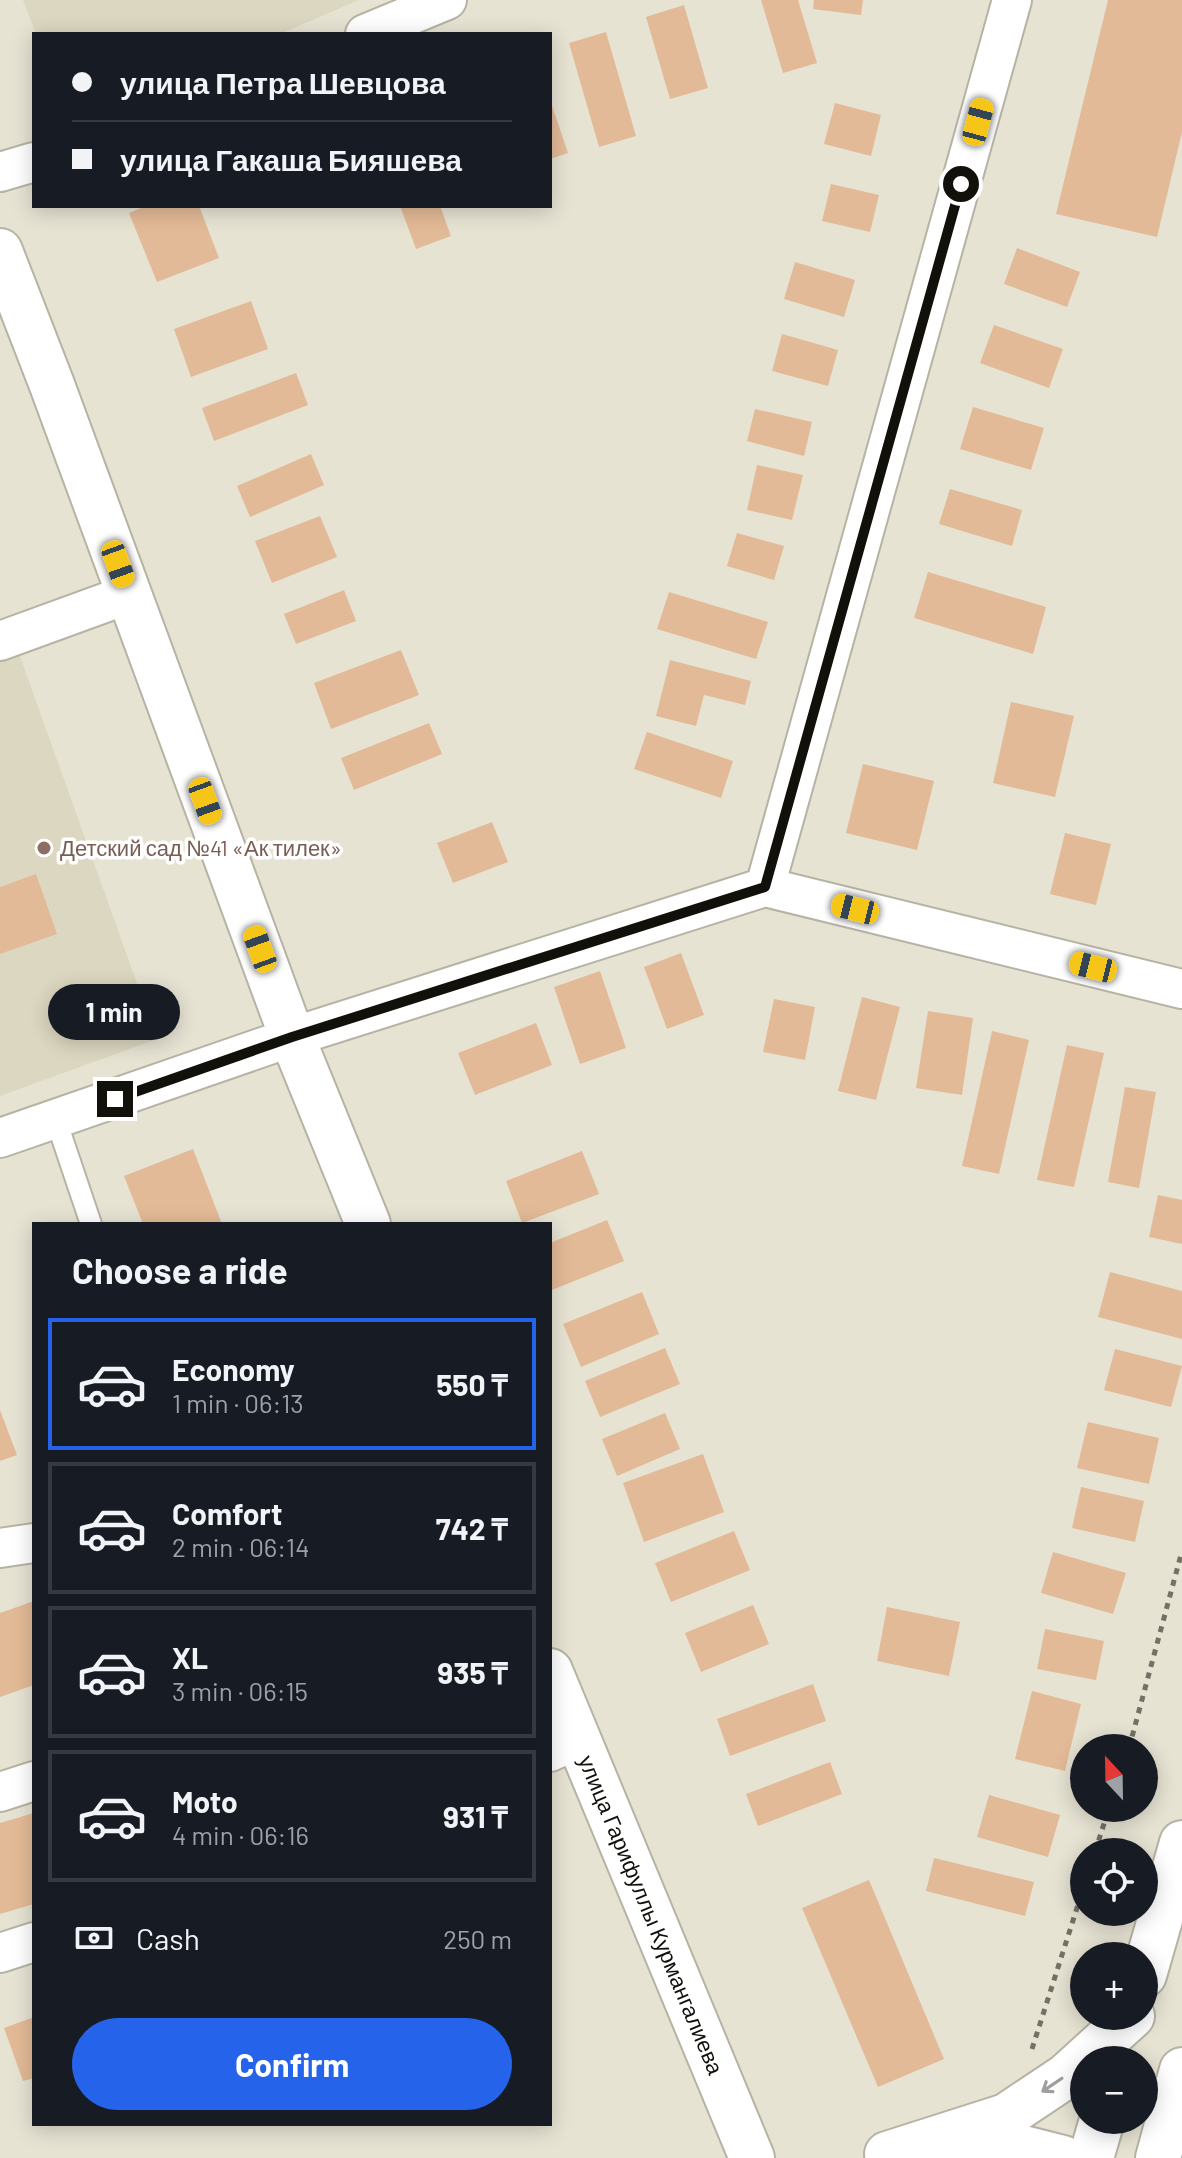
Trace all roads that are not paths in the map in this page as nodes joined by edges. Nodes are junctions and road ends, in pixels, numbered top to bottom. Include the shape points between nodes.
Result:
1 (447, 0) edge
2 (1012, 0) edge
3 (370, 32) edge
4 (32, 163) edge
5 (0, 172) edge
6 (0, 251) edge
7 (129, 594) junction
8 (0, 641) edge
9 (765, 887) junction
10 (1182, 989) edge
11 (292, 1037) junction
12 (56, 1120) junction
13 (0, 1138) edge
14 (90, 1222) edge
15 (367, 1222) edge
16 (32, 1543) edge
17 (0, 1548) edge
18 (552, 1682) edge
19 (564, 1745) edge
20 (32, 1782) edge
21 (0, 1792) edge
22 (1182, 1843) edge
23 (1175, 1890) edge
24 (1156, 1942) edge
25 (32, 1943) edge
26 (0, 1953) edge
27 (1117, 2030) edge
28 (1182, 2070) edge
29 (1098, 2134) edge
30 (883, 2157) edge
31 (752, 2158) edge
32 (1063, 2158) edge
33 (1091, 2158) edge
34 (1158, 2158) edge

1 - 3 street
2 - 9 street
4 - 5 street
6 - 7 street
7 - 8 street
7 - 11 street
9 - 10 street
9 - 11 street
11 - 12 street
11 - 15 street
12 - 13 street
12 - 14 lane
16 - 17 street
18 - 19 street, улица Гарифуллы Курмангалиева
19 - 31 street, улица Гарифуллы Курмангалиева
20 - 21 street
22 - 23 street
23 - 24 street
25 - 26 street
27 -> 30 street via 1066,2076 1006,2116
28 - 34 street
29 - 33 street
30 - 32 street via 996,2141

